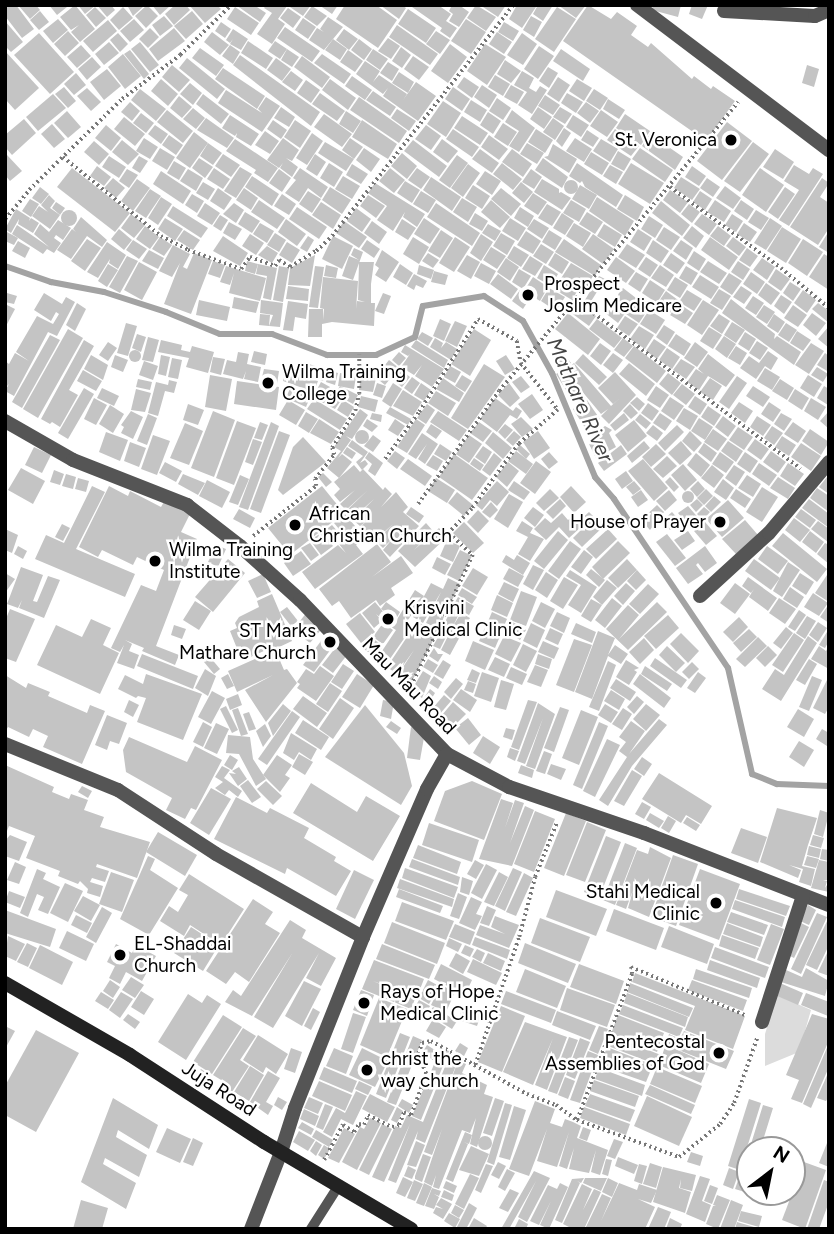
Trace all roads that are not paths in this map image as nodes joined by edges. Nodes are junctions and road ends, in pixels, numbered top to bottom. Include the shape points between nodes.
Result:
1 (637, 5) edge
2 (829, 10) edge
3 (724, 11) dead end
4 (829, 150) edge
5 (5, 421) edge
6 (829, 461) edge
7 (700, 596) dead end
8 (5, 744) edge
9 (447, 754) junction
10 (803, 896) junction
11 (829, 905) edge
12 (363, 937) junction
13 (5, 983) edge
14 (762, 1022) road end
15 (281, 1152) junction
16 (339, 1185) junction
17 (251, 1229) edge
18 (311, 1229) edge
19 (411, 1229) edge

1 - 4 street
2 - 3 street via 816,16
5 - 9 street, Mau Mau Road via 73,460 187,505 300,600
6 - 7 street via 769,533
8 - 12 street via 118,790 228,862
9 - 10 street, Mau Mau Road via 509,787
9 - 12 street via 427,789
10 - 11 street, Mau Mau Road
10 - 14 street
12 - 15 street
13 - 15 main road, Juja Road via 131,1055
15 - 16 main road, Juja Road
15 - 17 street
16 - 18 lane
16 - 19 main road, Juja Road

